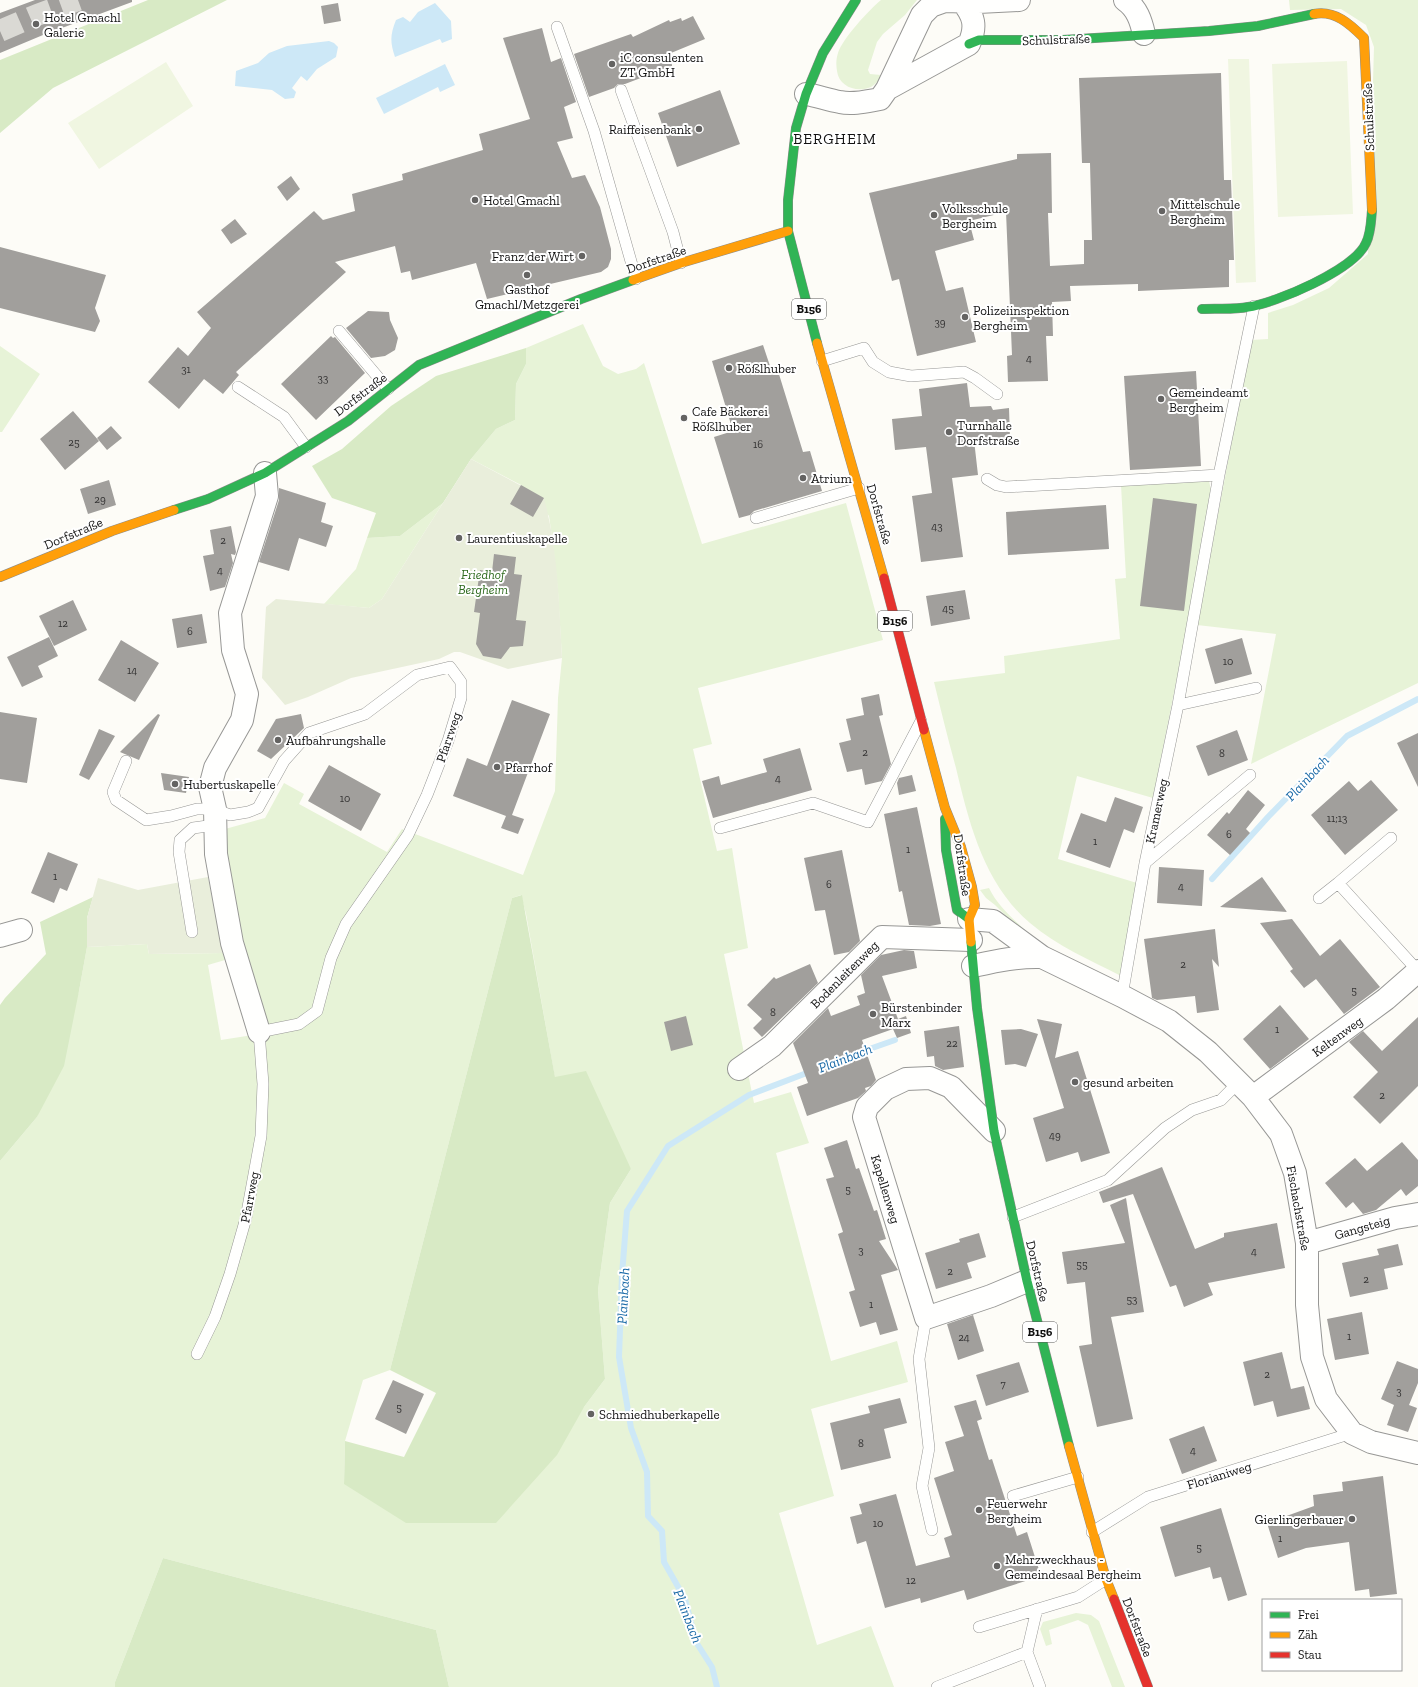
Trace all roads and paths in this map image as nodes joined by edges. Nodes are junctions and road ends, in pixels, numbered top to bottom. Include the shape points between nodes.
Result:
1 (856, 0) edge
2 (1019, 0) edge
3 (1125, 0) edge
4 (962, 1) junction
5 (557, 27) dead end
6 (1144, 34) junction
7 (969, 44) junction
8 (887, 89) junction
9 (621, 90) dead end
10 (806, 94) junction
11 (788, 231) junction
12 (681, 263) junction
13 (636, 279) junction
14 (1254, 306) junction
15 (1202, 309) dead end
16 (339, 331) dead end
17 (822, 361) junction
18 (238, 387) dead end
19 (388, 389) junction
20 (996, 394) dead end
21 (306, 447) junction
22 (265, 473) junction
23 (1219, 476) junction
24 (987, 479) dead end
25 (859, 488) junction
26 (756, 518) dead end
27 (0, 577) edge
28 (1256, 688) dead end
29 (1178, 705) junction
30 (922, 719) junction
31 (126, 762) dead end
32 (1250, 775) dead end
33 (945, 808) junction
34 (215, 817) junction
35 (720, 828) dead end
36 (1391, 838) dead end
37 (1145, 863) junction
38 (1338, 883) junction
39 (1319, 898) dead end
40 (970, 929) junction
41 (21, 930) dead end
42 (192, 932) dead end
43 (0, 936) edge
44 (1042, 958) junction
45 (973, 966) junction
46 (1418, 971) edge
47 (1122, 996) junction
48 (259, 1032) junction
49 (739, 1069) dead end
50 (1246, 1090) junction
51 (994, 1131) junction
52 (1418, 1214) edge
53 (1013, 1217) junction
54 (1307, 1243) junction
55 (1027, 1281) junction
56 (926, 1318) junction
57 (197, 1354) dead end
58 (1352, 1433) junction
59 (1418, 1453) edge
60 (1078, 1477) junction
61 (1013, 1496) dead end
62 (932, 1530) dead end
63 (1092, 1532) junction
64 (1106, 1579) junction
65 (1037, 1609) junction
66 (979, 1627) dead end
67 (1027, 1652) junction
68 (936, 1687) edge
69 (1040, 1687) edge
70 (1148, 1687) edge

1 - 10 main road, B156 via 823,54
2 - 4 street, Schulstraße
3 - 6 street via 1140,18
4 - 7 street via 974,21
4 - 8 street, Schulstraße via 946,1 932,6 922,15
5 - 13 lane via 594,131
6 - 7 main road, Schulstraße via 1062,40 979,40
6 - 14 main road, Schulstraße via 1258,26 1318,13 1336,16 1348,22 1364,38 1371,204 1371,227 1365,245 1347,264 1306,287
7 - 8 street, Schulstraße
8 - 10 street, Schulstraße via 880,99 864,102 841,102
9 - 12 lane via 673,232
10 - 11 main road, B156 via 796,128 788,200
11 - 12 main road, Dorfstraße
11 - 17 main road, Dorfstraße / B156
12 - 13 main road, Dorfstraße
13 - 19 main road, Dorfstraße via 419,365
14 - 15 main road, Schulstraße
14 - 23 lane, Kramerweg
16 - 19 lane
17 - 20 lane via 864,348 873,362 889,372 911,376 964,372
17 - 25 main road, Dorfstraße / B156
18 - 21 lane via 284,417
19 - 21 main road, Dorfstraße via 348,421
21 - 22 main road, Dorfstraße
22 - 27 main road, Dorfstraße via 208,499 112,531
22 - 34 street, Pfarrweg via 267,496 230,613 233,650 246,694 242,720 215,768 210,787
23 - 24 lane via 1006,487
23 - 29 lane, Kramerweg
25 - 26 lane
25 - 30 main road, Dorfstraße / B156
28 - 29 lane
29 - 37 lane, Kramerweg
30 - 33 main road, Dorfstraße / B156
30 - 35 lane via 868,822 814,803
31 - 34 lane via 113,792 116,800 146,820 196,809
32 - 37 lane
33 - 40 main road, Dorfstraße / B156 via 946,850 957,910
33 - 40 main road, Dorfstraße / B156 via 961,847 972,887 975,905
34 - 42 lane via 193,828 180,840 179,852
34 - 48 street, Pfarrweg via 216,854 232,943
34 - 48 lane, Pfarrweg via 258,808 284,761 309,733 365,714 417,675 450,667 461,682 462,698 427,795 402,845 346,924 331,958 317,1011 299,1024
36 - 38 lane
37 - 47 lane, Kramerweg
38 - 39 lane
38 - 46 lane
40 - 44 street, Fischachstraße via 993,920
40 - 45 main road, Dorfstraße / B156
40 - 49 street, Bodenleitenweg via 882,937 772,1046
41 - 43 street
44 - 45 street, Fischachstraße via 1027,956
44 - 47 street, Fischachstraße
45 - 51 main road, Dorfstraße / B156
46 - 50 street, Keltenweg via 1386,1000
47 - 50 street, Fischachstraße via 1169,1021 1208,1052
48 - 57 lane, Pfarrweg via 263,1084 261,1136 246,1218 215,1317
50 - 53 lane via 1192,1110 1166,1128 1108,1180
50 - 54 street, Fischachstraße via 1281,1134 1295,1173
51 - 53 main road, Dorfstraße / B156
51 - 56 street, Kapellenweg via 951,1087 930,1078 906,1080 885,1089 867,1107 864,1117
52 - 54 street, Gangsteig
53 - 55 main road, Dorfstraße / B156
54 - 58 street, Fischachstraße via 1307,1306 1312,1357 1326,1400
55 - 56 street
55 - 60 main road, Dorfstraße / B156
56 - 62 lane via 919,1359 929,1448 922,1486
58 - 59 street, Fischachstraße via 1371,1442
58 - 63 lane, Florianiweg via 1148,1497
60 - 61 lane
60 - 63 main road, Dorfstraße / B156
63 - 64 main road, Dorfstraße / B156
64 - 65 lane via 1078,1597
64 - 70 main road, Dorfstraße / B156
65 - 66 lane
65 - 67 lane
67 - 68 lane
67 - 69 lane

